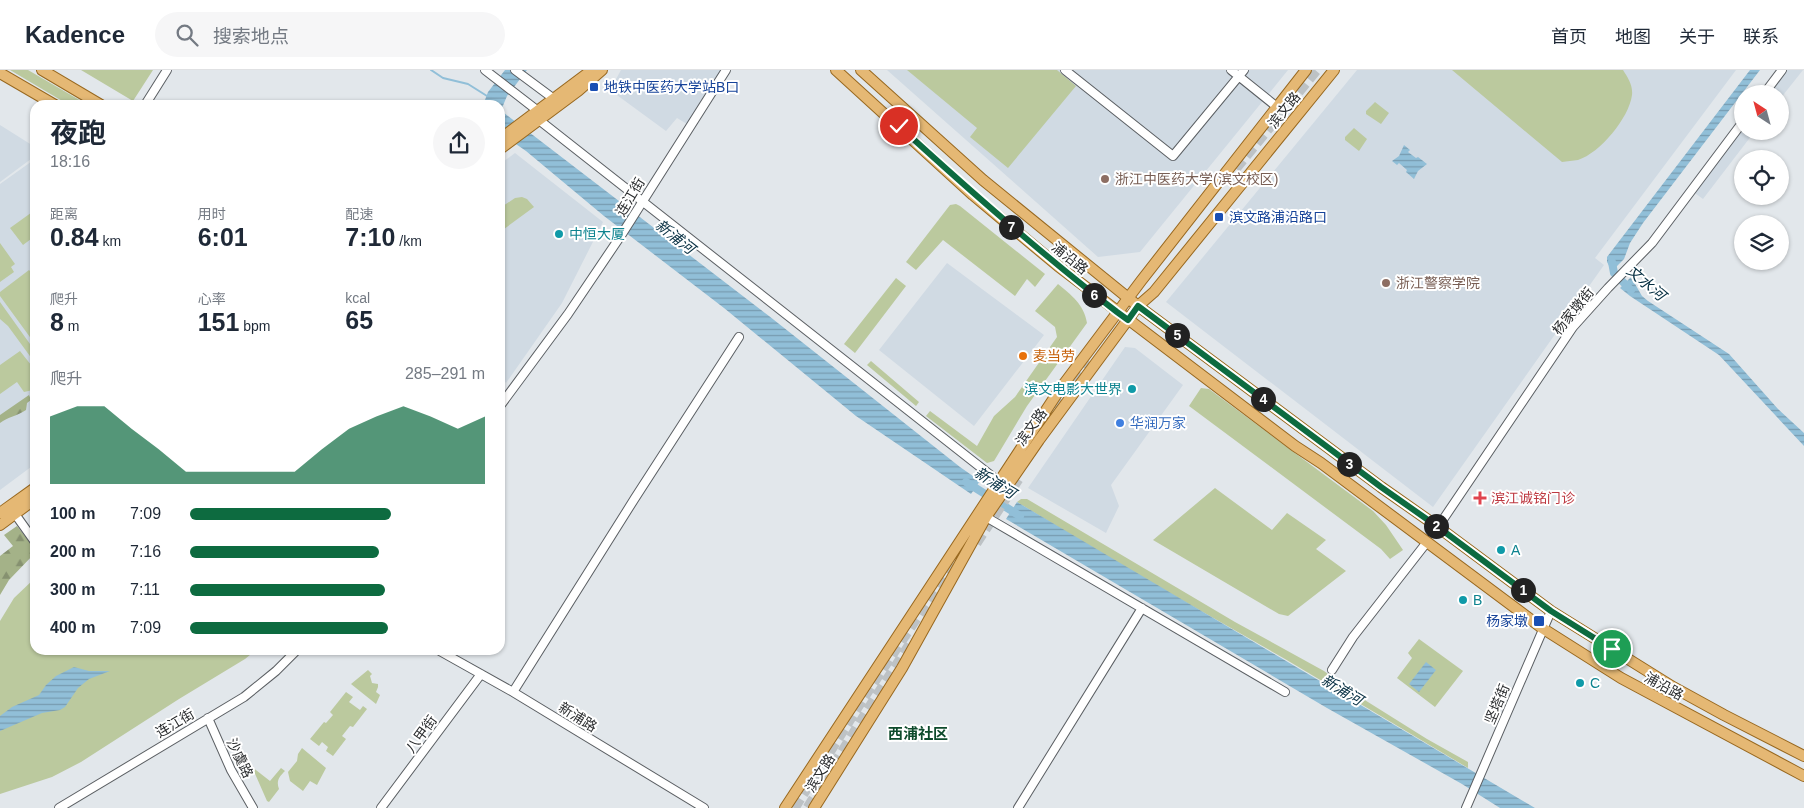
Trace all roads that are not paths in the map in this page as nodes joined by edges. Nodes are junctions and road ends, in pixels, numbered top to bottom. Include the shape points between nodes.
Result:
1 (42, 70) edge
2 (167, 70) edge
3 (485, 70) edge
4 (516, 70) edge
5 (592, 70) edge
6 (602, 70) edge
7 (726, 70) edge
8 (836, 70) edge
9 (861, 70) edge
10 (1065, 70) edge
11 (1231, 70) edge
12 (1244, 70) edge
13 (1334, 70) edge
14 (1782, 70) edge
15 (1302, 72) edge
16 (0, 73) edge
17 (1238, 77) junction
18 (1771, 85) edge
19 (554, 98) junction
20 (46, 100) edge
21 (93, 100) edge
22 (148, 100) edge
23 (1277, 107) junction
24 (539, 115) junction
25 (1734, 134) edge
26 (505, 140) edge
27 (641, 203) junction
28 (1128, 298) junction
29 (1138, 306) junction
30 (1117, 312) junction
31 (1128, 320) junction
32 (739, 337) dead end
33 (505, 399) edge
34 (1003, 482) junction
35 (30, 492) edge
36 (30, 503) edge
37 (0, 514) edge
38 (15, 514) junction
39 (982, 514) junction
40 (0, 525) edge
41 (1438, 527) junction
42 (30, 535) edge
43 (1427, 542) junction
44 (1142, 608) junction
45 (1551, 611) junction
46 (1542, 628) junction
47 (292, 655) edge
48 (447, 655) edge
49 (1332, 670) dead end
50 (481, 674) junction
51 (513, 692) junction
52 (1285, 692) dead end
53 (208, 718) junction
54 (1804, 756) edge
55 (1804, 776) edge
56 (59, 808) edge
57 (253, 808) edge
58 (381, 808) edge
59 (704, 808) edge
60 (785, 808) edge
61 (814, 808) edge
62 (1018, 808) edge
63 (1466, 808) edge

1 - 21 main road
2 - 22 street
3 - 24 street
4 - 19 street
5 - 19 main road
6 - 24 main road via 578,91
7 - 27 street, 连江街
8 - 30 main road, 浦沿路 via 973,195
9 - 28 main road, 浦沿路 via 983,180
10 - 17 street via 1174,156
11 - 17 street
12 - 17 street
13 - 29 main road, 滨文路 via 1154,292
14 - 18 street
15 - 23 main road, 滨文路
16 - 20 main road
17 - 23 street
19 - 24 main road
23 - 28 main road, 滨文路
24 - 26 main road
24 - 27 street
25 - 41 street, 杨家墩街 via 1652,243 1573,327
27 - 33 street, 连江街 via 568,314
27 - 34 street
28 - 29 main road, 浦沿路
28 - 30 main road, 滨文路
29 - 31 main road, 滨文路
29 - 41 main road, 浦沿路
30 - 31 main road, 浦沿路
30 - 34 main road, 滨文路 via 1060,388 1004,472
31 - 34 main road, 滨文路
31 - 43 main road, 浦沿路
32 - 51 street
34 - 39 main road, 滨文路
35 - 37 main road
36 - 38 main road
38 - 40 main road
38 - 42 street
39 - 44 street
39 - 60 main road, 滨文路
39 - 61 main road, 滨文路 via 902,668
41 - 45 main road, 浦沿路
43 - 46 main road, 浦沿路
43 - 49 street via 1353,637
44 - 52 street
44 - 62 street
45 - 46 street, 坚塔街
45 - 54 main road, 浦沿路 via 1673,687
46 - 55 main road, 浦沿路 via 1621,678
46 - 63 street, 坚塔街
47 - 53 street, 连江街 via 244,697
48 - 50 street, 新浦路
50 - 51 street, 新浦路
50 - 58 street, 八甲街
51 - 59 street, 新浦路
53 - 56 street, 连江街
53 - 57 street, 沙虞路 via 231,770

